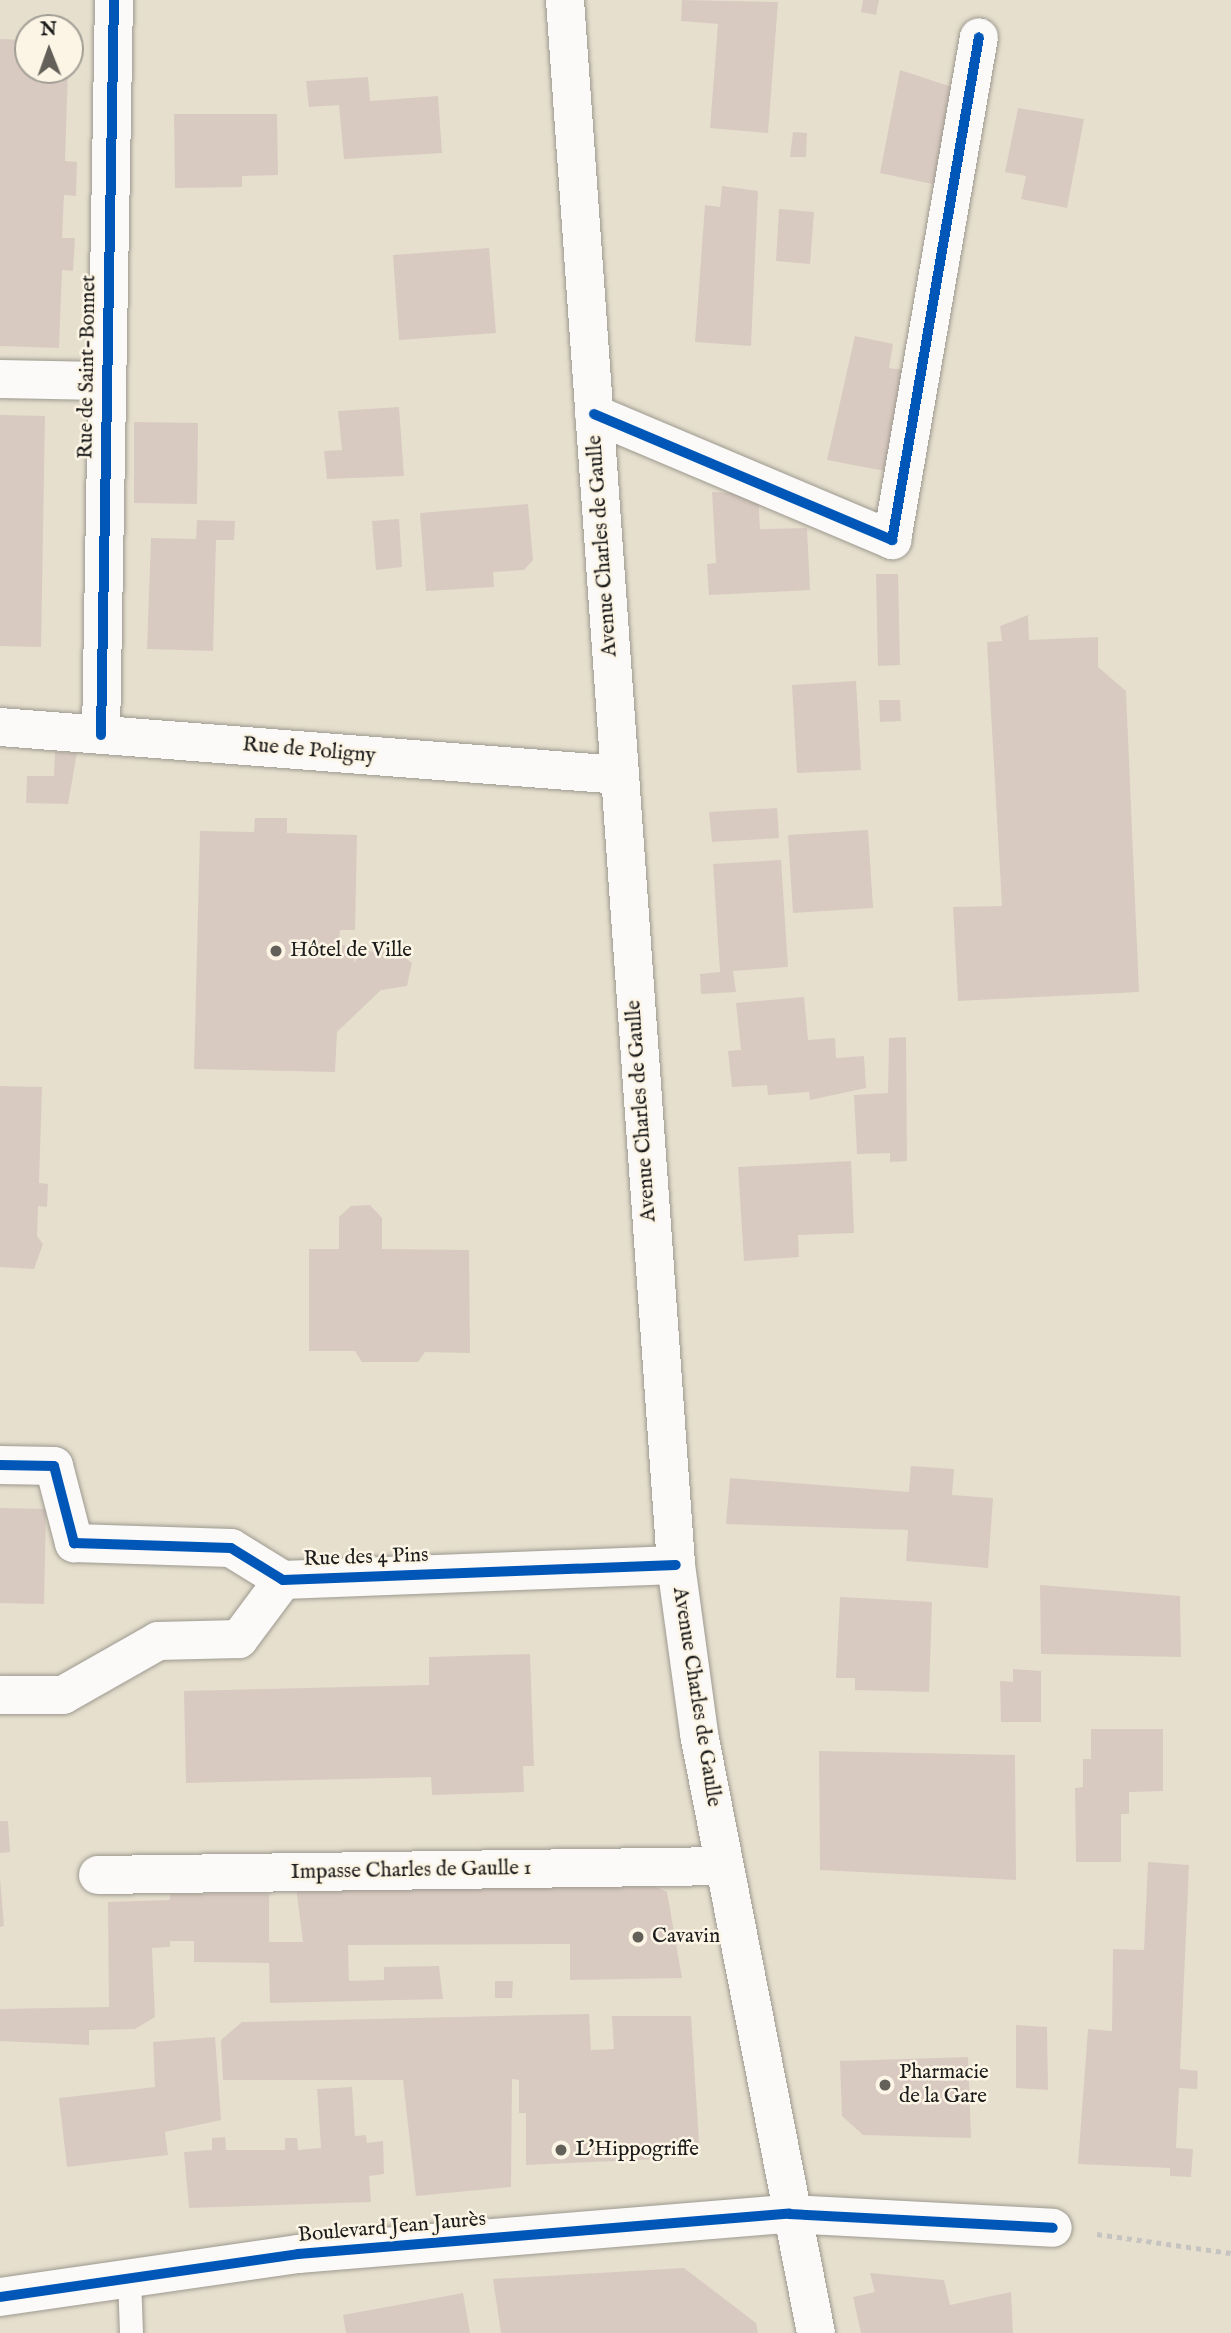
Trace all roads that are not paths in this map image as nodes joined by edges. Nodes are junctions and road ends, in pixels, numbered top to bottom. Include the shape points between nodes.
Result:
1 (114, 0) edge
2 (565, 0) edge
3 (979, 37) dead end
4 (0, 379) edge
5 (107, 381) junction
6 (594, 414) junction
7 (0, 727) edge
8 (101, 735) junction
9 (619, 775) junction
10 (0, 1465) edge
11 (676, 1565) junction
12 (283, 1580) junction
13 (0, 1695) edge
14 (724, 1866) junction
15 (98, 1875) dead end
16 (789, 2214) junction
17 (1054, 2228) road end
18 (130, 2278) junction
19 (0, 2297) edge
20 (131, 2333) edge
21 (816, 2333) edge

1 - 5 street, Rue de Saint-Bonnet
2 - 6 street, Avenue Charles de Gaulle
3 - 6 street via 892,540
4 - 5 street
5 - 8 street, Rue de Saint-Bonnet
6 - 9 street, Avenue Charles de Gaulle
7 - 8 street, Rue de Poligny
8 - 9 street, Rue de Poligny
9 - 11 street, Avenue Charles de Gaulle
10 - 12 street, Rue des 4 Pins via 54,1466 74,1543 232,1548
11 - 12 street, Rue des 4 Pins
11 - 14 street, Avenue Charles de Gaulle
12 - 13 street, Rue des 4 Pins via 239,1639 158,1641 63,1695
14 - 15 street, Impasse Charles de Gaulle 1
14 - 16 street, Avenue Charles de Gaulle
16 - 17 street, Boulevard Jean Jaurès
16 - 18 street, Boulevard Jean Jaurès via 298,2254
16 - 21 street, Avenue Charles de Gaulle
18 - 19 street, Boulevard Jean Jaurès
18 - 20 lane

